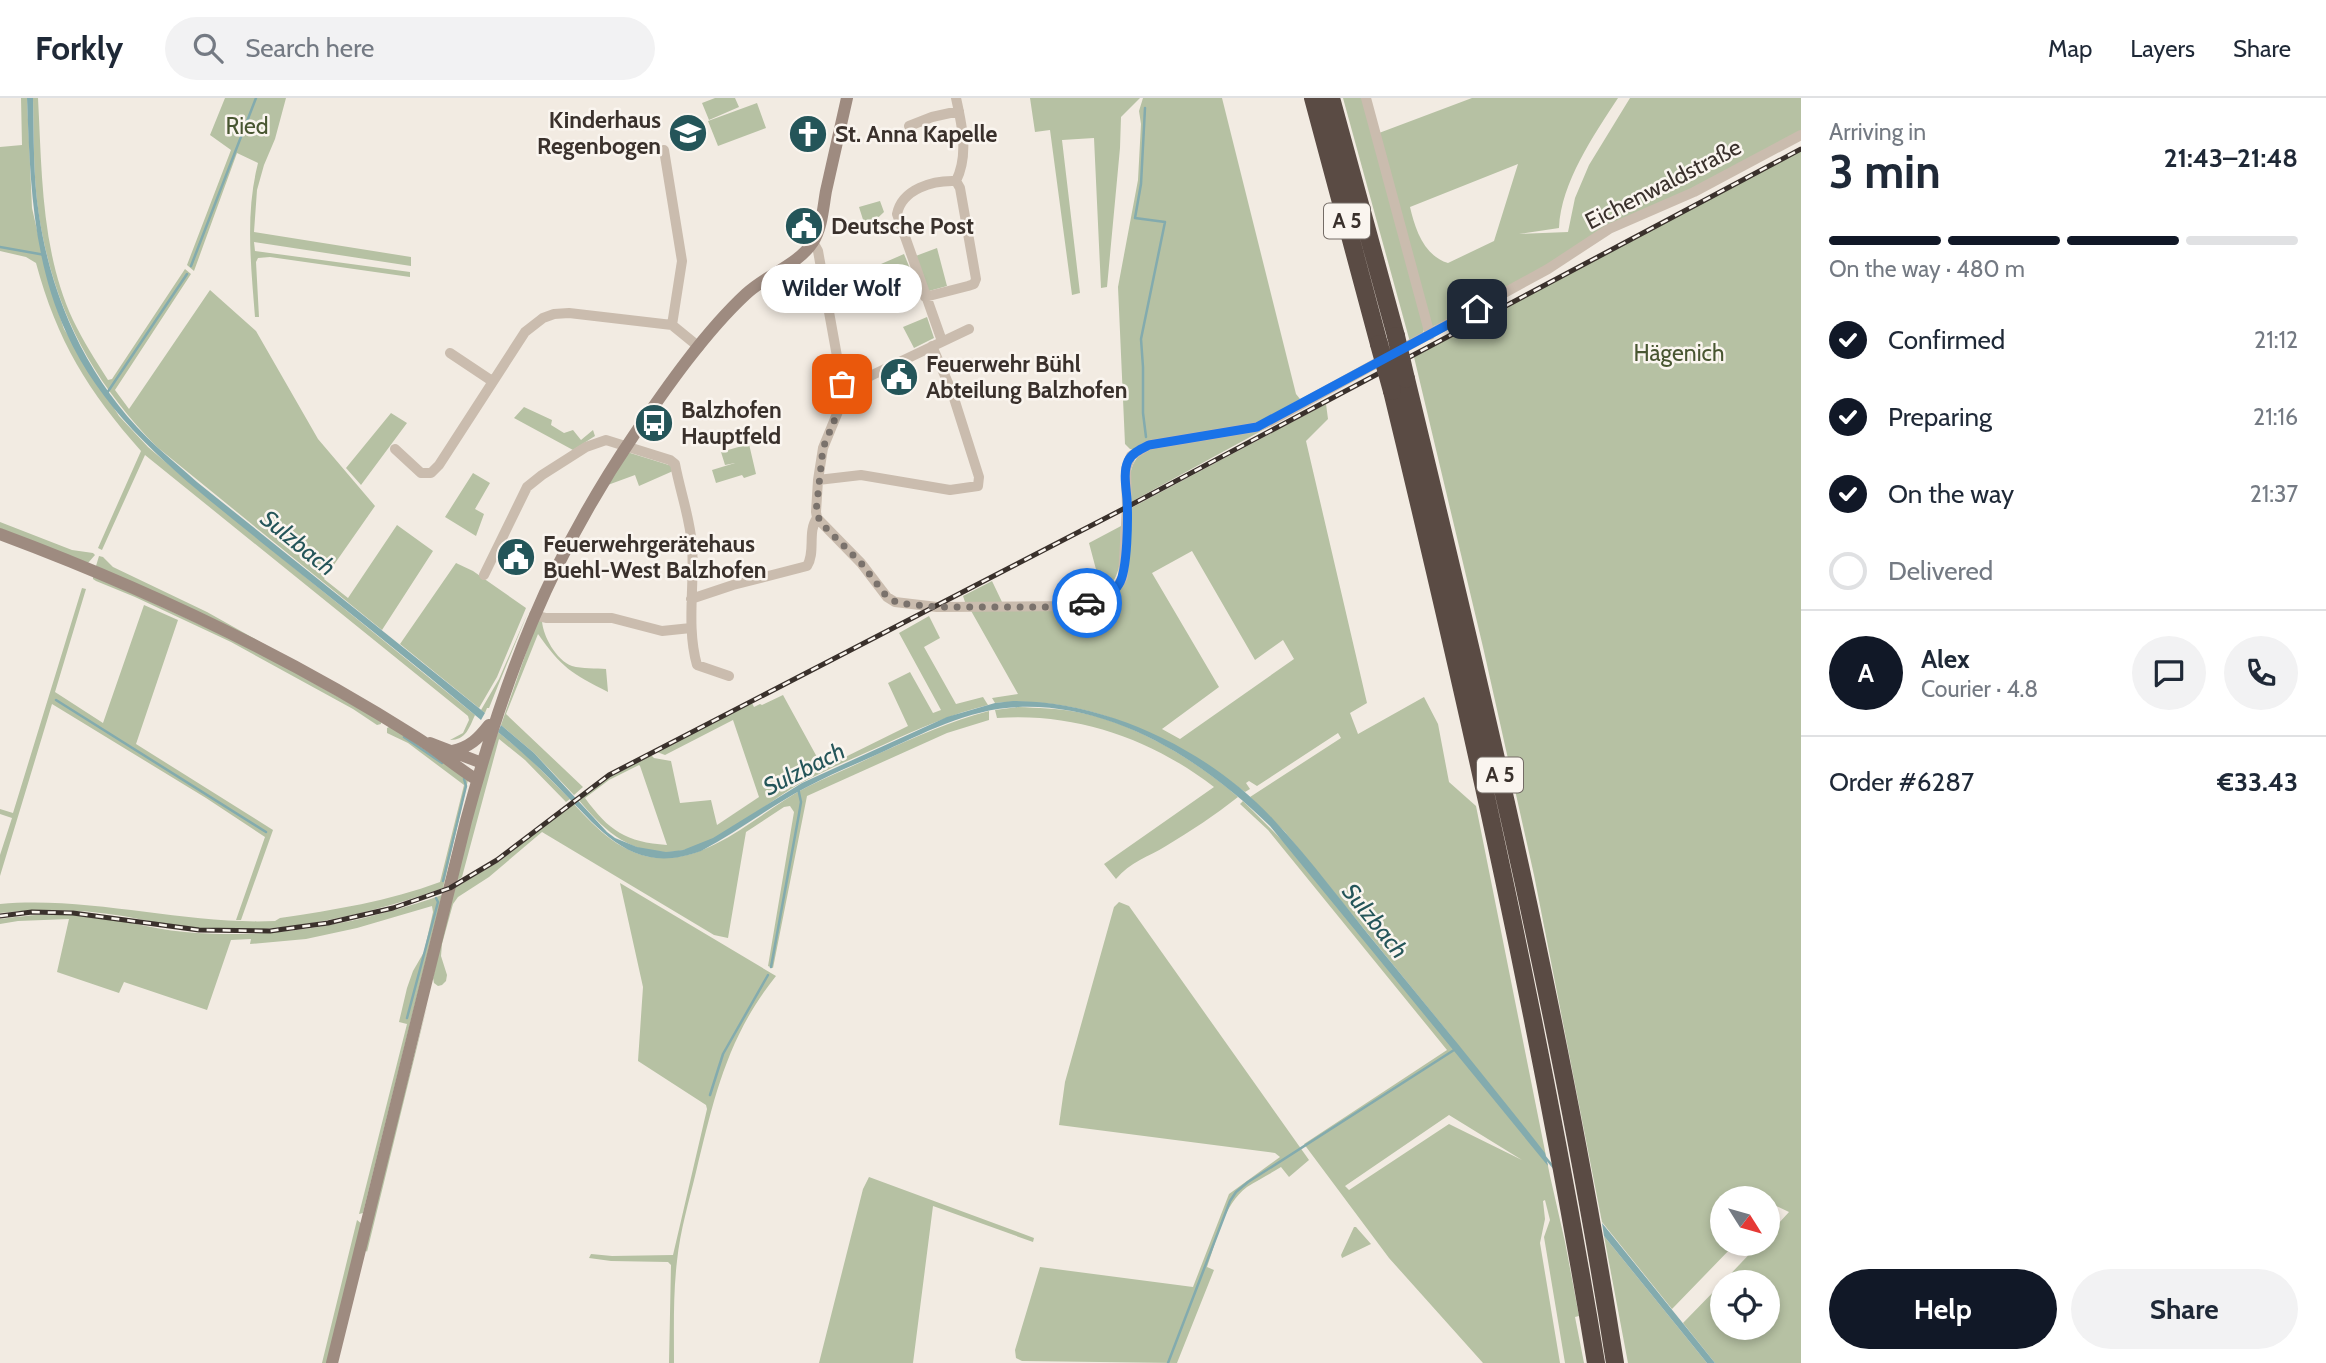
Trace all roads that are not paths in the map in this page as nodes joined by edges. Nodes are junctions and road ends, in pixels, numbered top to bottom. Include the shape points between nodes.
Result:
1 (847, 98) edge
2 (956, 98) edge
3 (1313, 98) edge
4 (1331, 98) edge
5 (1366, 98) edge
6 (959, 111) junction
7 (909, 126) dead end
8 (1801, 135) edge
9 (664, 150) dead end
10 (956, 181) junction
11 (813, 242) junction
12 (925, 297) junction
13 (672, 325) junction
14 (970, 330) dead end
15 (1430, 335) junction
16 (937, 344) junction
17 (699, 347) junction
18 (450, 353) dead end
19 (492, 382) junction
20 (842, 384) junction
21 (626, 447) junction
22 (395, 449) dead end
23 (818, 481) junction
24 (817, 518) junction
25 (0, 534) edge
26 (484, 575) dead end
27 (691, 599) junction
28 (534, 615) junction
29 (691, 628) junction
30 (729, 676) dead end
31 (488, 731) junction
32 (419, 739) junction
33 (452, 751) junction
34 (482, 763) junction
35 (477, 780) junction
36 (332, 1363) edge
37 (1596, 1363) edge
38 (1615, 1363) edge

1 - 11 street
2 - 6 street
3 - 37 highway, A 5, bridge via 1392,391 1473,734 1561,1157
4 - 38 highway, A 5, bridge via 1396,336 1499,769 1584,1175
5 - 15 street
6 - 7 street
6 - 10 street via 964,149
8 - 15 street, Eichenwaldstraße via 1694,192 1609,229 1548,270
9 - 13 street via 682,261
10 - 12 street via 976,279 974,284
10 - 12 street via 912,190 897,210
11 - 17 street via 747,292
11 - 20 street
12 - 16 street
13 - 17 street
13 - 19 street via 569,313 549,316 525,332
14 - 16 street
15 - 24 street, Eichenwaldstraße via 1257,427 1149,445 1134,453 1126,469 1123,577 1108,595 1087,603 937,607 895,602
16 - 20 street via 866,378
16 - 23 street via 978,486 950,490 861,475
17 - 21 street
18 - 19 street
19 - 22 street via 431,473 421,473
20 - 23 street
21 - 26 street via 598,441 533,481
21 - 27 street via 675,464 692,543
21 - 28 street via 585,511
23 - 24 street
24 - 27 street via 807,566
25 - 32 street via 196,616
27 - 29 street
28 - 29 street via 612,618 662,631
28 - 31 street
29 - 30 street via 697,665
31 - 33 street via 466,748
31 - 34 street
32 - 33 street
32 - 35 street
33 - 34 street
34 - 35 street
35 - 36 street

